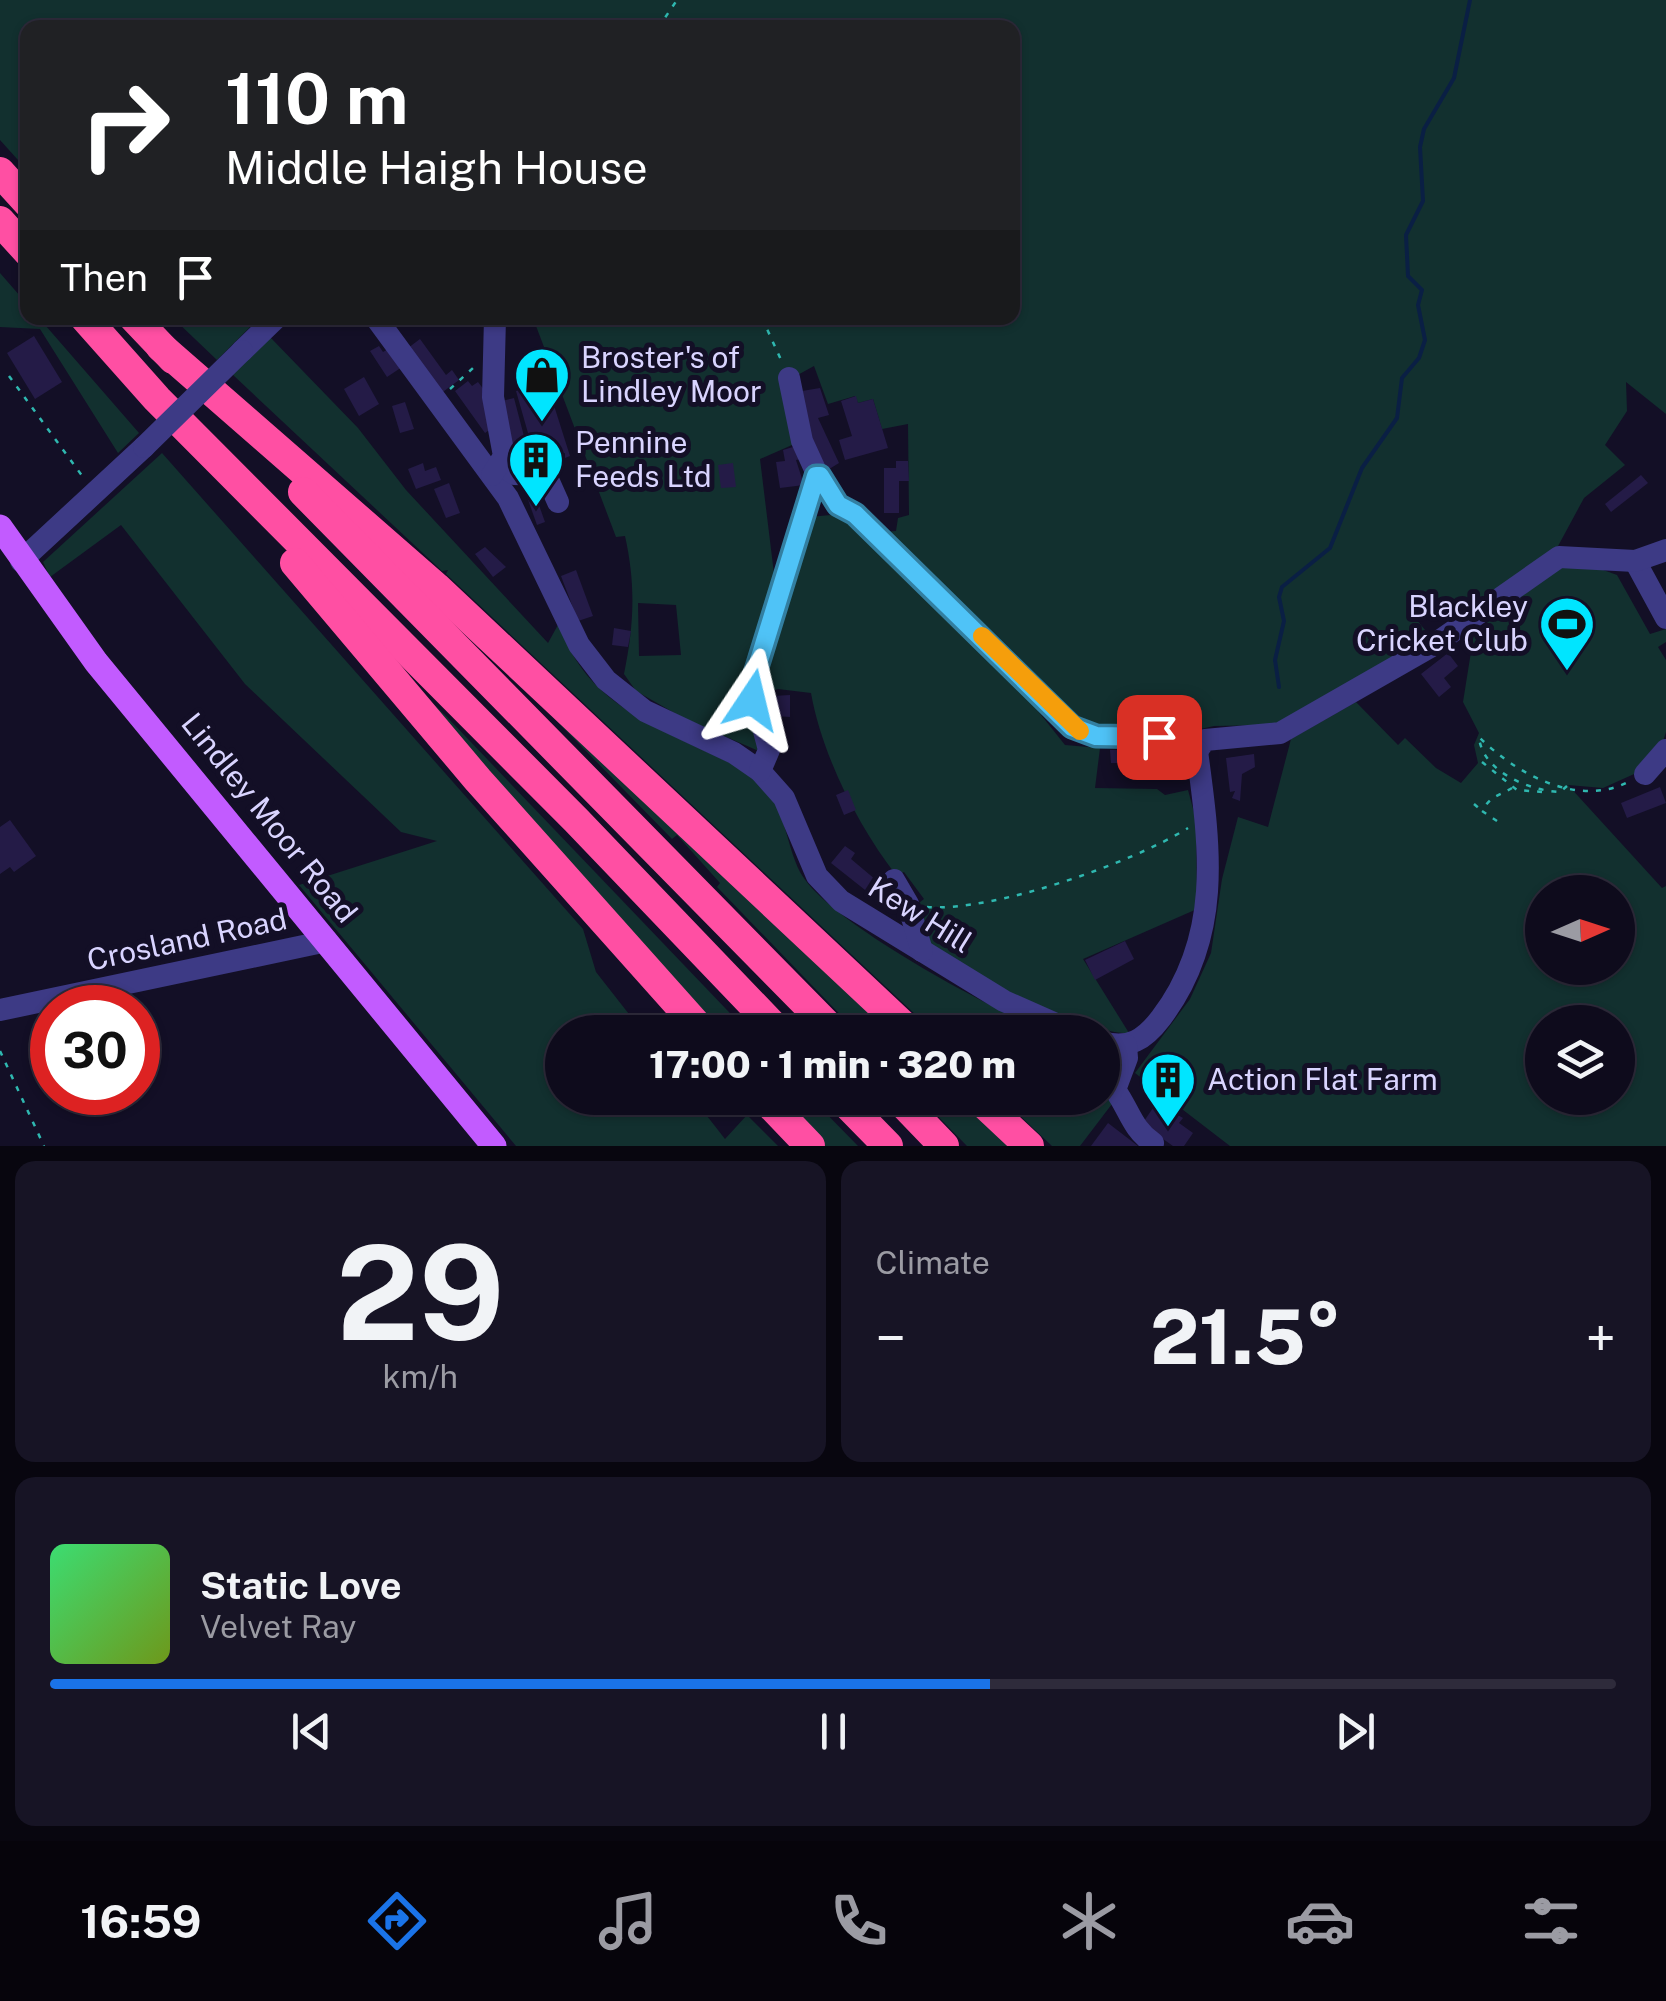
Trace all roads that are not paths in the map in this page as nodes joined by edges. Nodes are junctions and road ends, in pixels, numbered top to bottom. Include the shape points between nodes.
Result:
1 (0, 172) edge
2 (20, 194) edge
3 (0, 221) edge
4 (20, 243) edge
5 (91, 325) edge
6 (141, 325) edge
7 (269, 325) edge
8 (381, 325) edge
9 (494, 325) edge
10 (161, 347) junction
11 (789, 378) road end
12 (157, 400) junction
13 (497, 470) junction
14 (818, 476) junction
15 (558, 502) dead end
16 (0, 527) edge
17 (1666, 550) edge
18 (22, 561) junction
19 (1635, 561) junction
20 (1666, 618) edge
21 (1666, 750) edge
22 (1197, 751) junction
23 (760, 772) junction
24 (1645, 774) road end
25 (894, 880) dead end
26 (328, 941) junction
27 (922, 951) junction
28 (0, 1010) edge
29 (688, 1015) edge
30 (763, 1015) edge
31 (817, 1015) edge
32 (892, 1015) edge
33 (1036, 1015) edge
34 (1120, 1041) edge
35 (1120, 1050) edge
36 (1120, 1075) edge
37 (1120, 1096) edge
38 (780, 1115) edge
39 (858, 1115) edge
40 (914, 1115) edge
41 (996, 1115) edge
42 (1154, 1143) dead end
43 (494, 1146) edge
44 (810, 1146) edge
45 (888, 1146) edge
46 (944, 1146) edge
47 (1029, 1146) edge

1 - 2 highway
3 - 4 highway
5 - 12 highway
6 - 10 highway
7 - 18 street, bridge
8 - 13 street, Kew Hill
9 - 13 street via 494,408 504,449
10 - 31 highway
10 - 32 highway via 451,601
11 - 14 street via 802,441
12 - 29 highway via 478,780
12 - 30 highway
13 - 15 street via 546,475
13 - 23 street, Kew Hill via 579,645 600,672 636,706
14 - 22 street via 838,505 855,514 1072,727 1096,736 1175,738
14 - 23 street via 752,686 769,750
16 - 18 main road, Lindley Moor Road
17 - 19 street
18 - 26 main road, Lindley Moor Road via 96,662
19 - 20 street
19 - 22 street via 1571,554 1551,560 1432,646 1318,713 1274,735 1205,740
21 - 24 street
22 - 34 street via 1206,817 1199,953 1151,1031
23 - 27 street, Kew Hill via 784,798 822,883
25 - 27 street
26 - 28 street, Crosland Road
26 - 43 main road, Lindley Moor Road
27 - 33 street, Kew Hill
35 - 36 street via 1127,1058
37 - 42 street via 1138,1132
38 - 44 highway
39 - 45 highway
40 - 46 highway
41 - 47 highway

